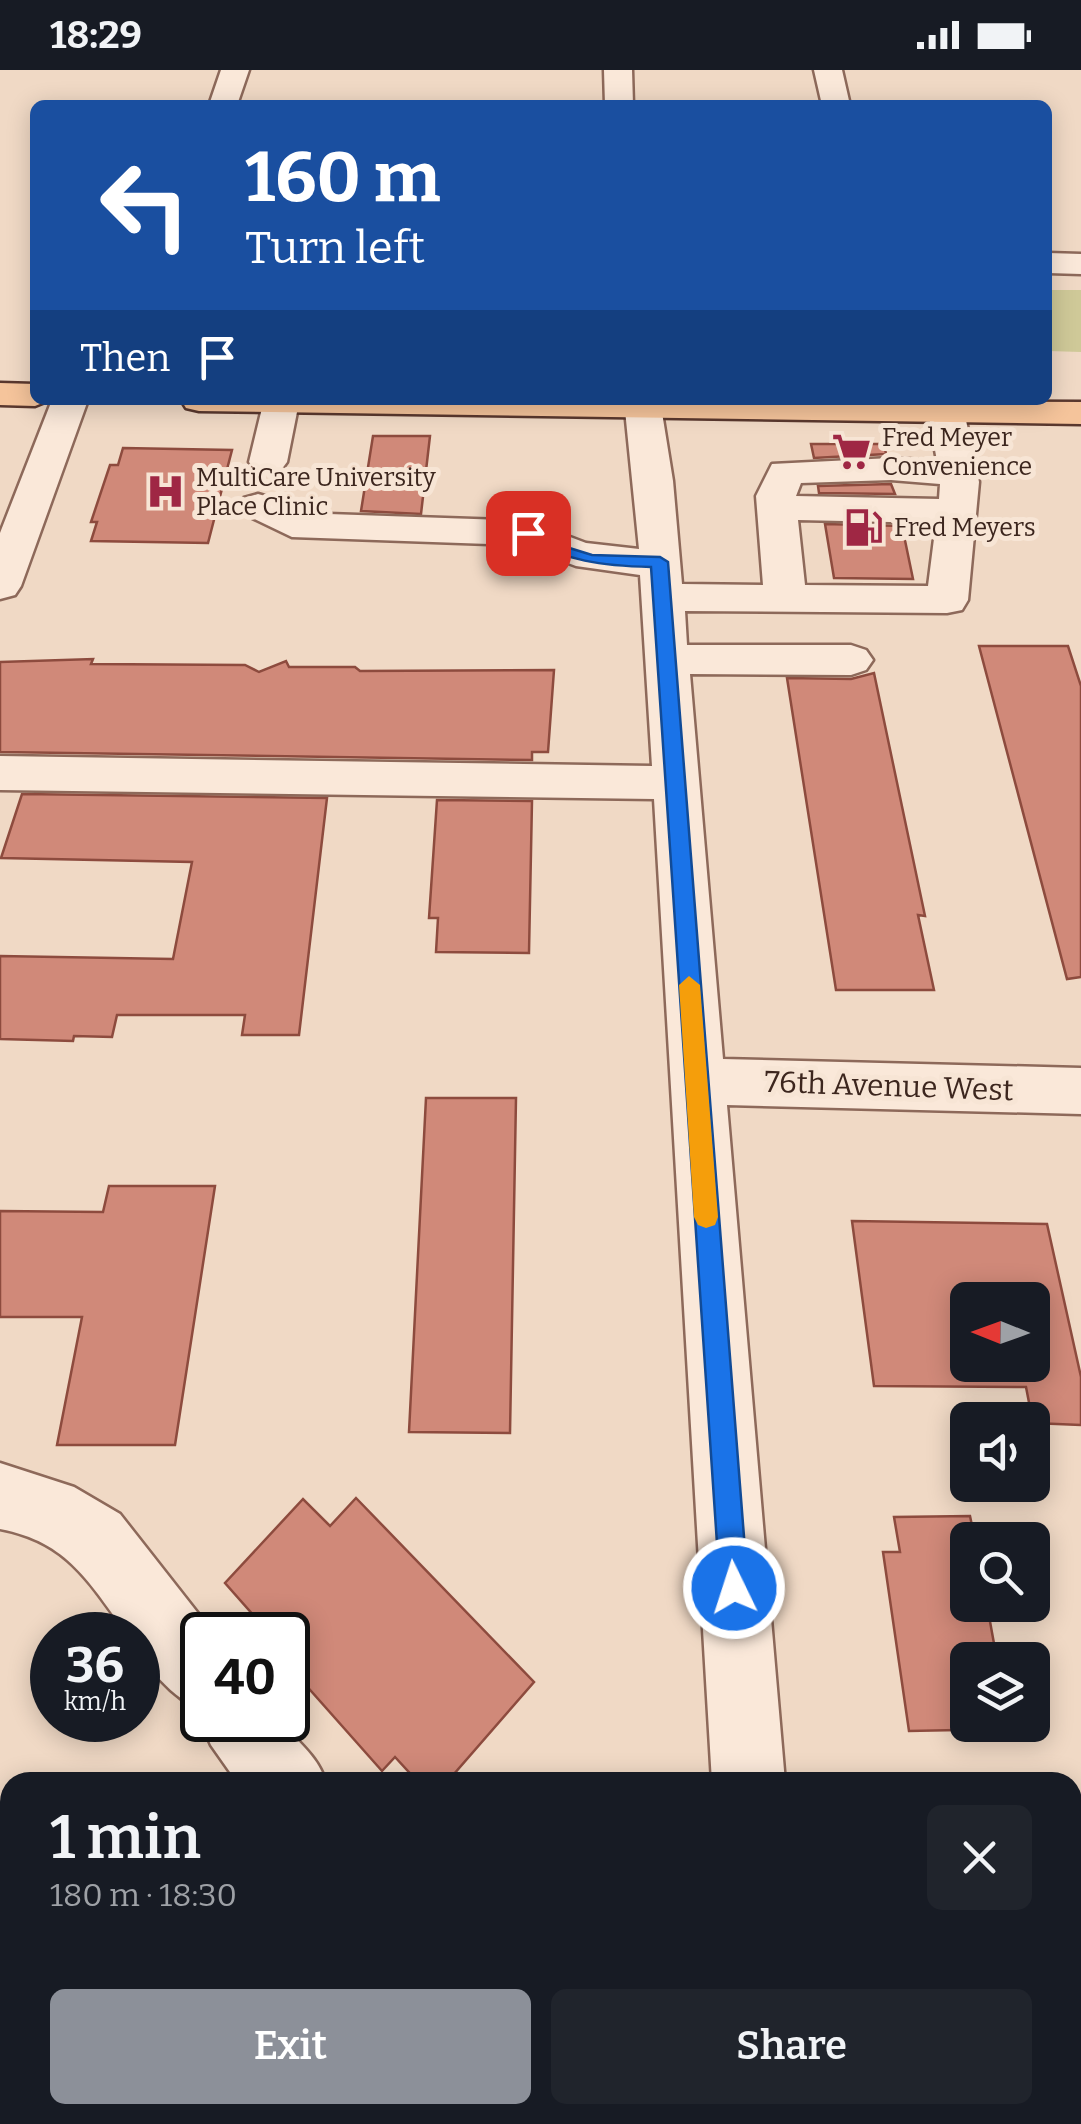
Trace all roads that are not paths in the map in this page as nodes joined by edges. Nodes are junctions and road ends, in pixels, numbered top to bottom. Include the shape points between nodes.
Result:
1 (234, 70) edge
2 (618, 70) edge
3 (828, 70) edge
4 (225, 100) edge
5 (619, 100) edge
6 (835, 100) edge
7 (1052, 263) edge
8 (1081, 264) edge
9 (0, 366) edge
10 (30, 367) edge
11 (1052, 382) edge
12 (1081, 382) edge
13 (0, 394) edge
14 (30, 396) edge
15 (68, 405) edge
16 (280, 405) edge
17 (643, 405) edge
18 (719, 405) edge
19 (946, 411) junction
20 (1081, 413) edge
21 (268, 462) dead end
22 (258, 506) dead end
23 (956, 510) junction
24 (778, 526) junction
25 (661, 580) junction
26 (0, 586) edge
27 (786, 598) junction
28 (666, 659) junction
29 (851, 660) dead end
30 (0, 773) edge
31 (675, 783) junction
32 (696, 1081) junction
33 (1081, 1091) edge
34 (0, 1496) edge
35 (180, 1647) edge
36 (747, 1772) edge

1 - 4 street
2 - 5 street
3 - 6 street
7 - 8 street
9 - 10 main road
11 - 12 main road
13 - 14 main road
15 - 26 street
16 - 21 street
17 - 25 street
18 - 19 main road
19 - 20 main road
19 - 23 street
22 - 25 street via 312,527 528,533 557,550
23 - 24 street
23 - 24 street via 891,469 786,472 776,496
23 - 27 street via 947,600
24 - 27 street
25 - 27 street
25 - 28 street
28 - 29 street
28 - 31 street
30 - 31 street
31 - 32 street
32 - 33 street, 76th Avenue West
32 - 36 street
34 - 35 street via 81,1525

